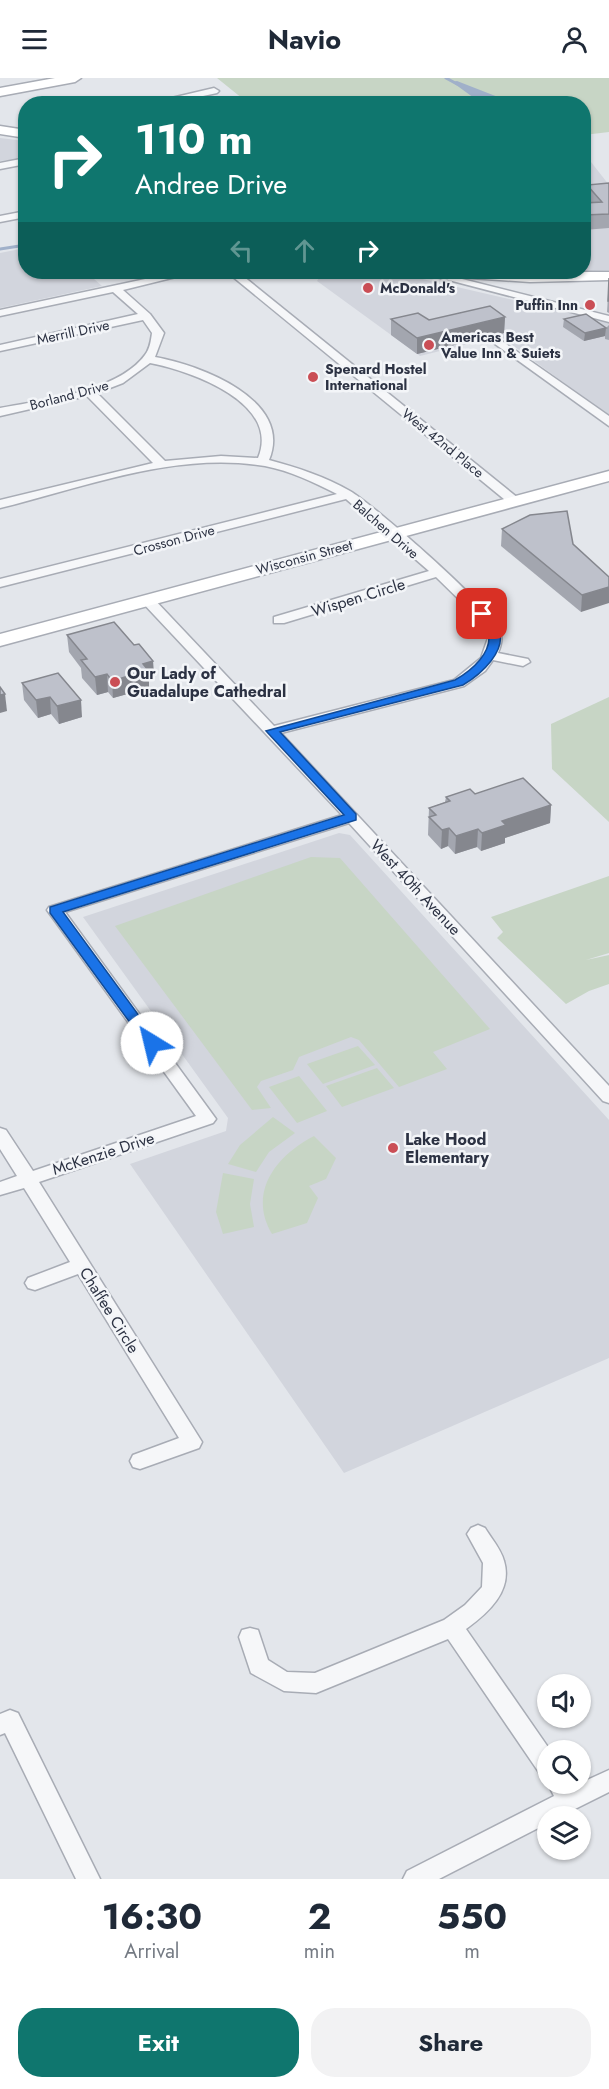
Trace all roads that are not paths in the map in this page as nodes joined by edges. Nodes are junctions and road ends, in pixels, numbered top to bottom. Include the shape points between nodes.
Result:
1 (75, 78) edge
2 (214, 91) dead end
3 (0, 92) edge
4 (190, 96) edge
5 (0, 130) edge
6 (18, 133) edge
7 (18, 163) edge
8 (0, 166) edge
9 (18, 216) edge
10 (0, 219) edge
11 (591, 276) edge
12 (609, 276) edge
13 (158, 279) edge
14 (241, 279) edge
15 (460, 279) edge
16 (115, 288) junction
17 (0, 313) edge
18 (146, 316) junction
19 (609, 319) edge
20 (499, 342) dead end
21 (0, 348) edge
22 (148, 359) junction
23 (89, 392) junction
24 (0, 412) edge
25 (609, 422) edge
26 (263, 461) junction
27 (161, 464) junction
28 (609, 476) edge
29 (348, 495) junction
30 (514, 501) junction
31 (0, 504) edge
32 (392, 534) junction
33 (437, 573) junction
34 (0, 583) edge
35 (147, 600) junction
36 (279, 620) dead end
37 (0, 640) edge
38 (489, 655) junction
39 (523, 662) dead end
40 (272, 731) junction
41 (352, 817) junction
42 (609, 1097) edge
43 (0, 1134) edge
44 (28, 1178) junction
45 (0, 1189) edge
46 (82, 1265) junction
47 (35, 1283) dead end
48 (140, 1461) dead end
49 (478, 1534) dead end
50 (452, 1627) junction
51 (250, 1637) dead end
52 (5, 1722) edge
53 (537, 1751) edge
54 (609, 1780) edge
55 (591, 1785) edge
56 (561, 1794) edge
57 (88, 1879) edge
58 (415, 1879) edge

1 - 3 street
2 - 4 street
5 - 6 street
7 - 8 street
9 - 10 street
11 - 12 street
13 - 16 street
14 - 30 street, West 42nd Place
15 - 19 street via 507,295
16 - 17 street
16 - 18 street
18 - 21 street, Merrill Drive
18 - 22 street via 158,333
20 - 25 street
22 - 23 street, Borland Drive via 112,384
22 - 26 street via 193,370 238,396 268,430 269,448
23 - 24 street, Borland Drive
23 - 27 street
26 - 27 street, Balchen Drive
26 - 29 street, Balchen Drive via 329,483
27 - 31 street, Balchen Drive
28 - 30 street, Wisconsin Street
29 - 32 street, Balchen Drive
29 - 34 street, Crosson Drive
30 - 32 street, Wisconsin Street
32 - 33 street, Balchen Drive
32 - 35 street, Wisconsin Street
33 - 36 street, Wispen Circle
33 - 38 street, Balchen Drive via 493,629 494,646
35 - 37 street, Wisconsin Street
35 - 40 street, West 40th Avenue
38 - 39 street
38 - 40 street via 475,673 459,683
40 - 41 street, West 40th Avenue
41 - 42 street, West 40th Avenue
41 - 44 street, McKenzie Drive via 55,910 207,1119
43 - 44 street, Chaffee Circle
44 - 45 street, McKenzie Drive
44 - 46 street, Chaffee Circle
46 - 47 street
46 - 48 street, Chaffee Circle via 192,1442
49 - 50 street via 494,1562 493,1590
50 - 51 street via 316,1683 284,1681 259,1666
50 - 53 street
52 - 57 street
54 - 55 street
56 - 58 street

